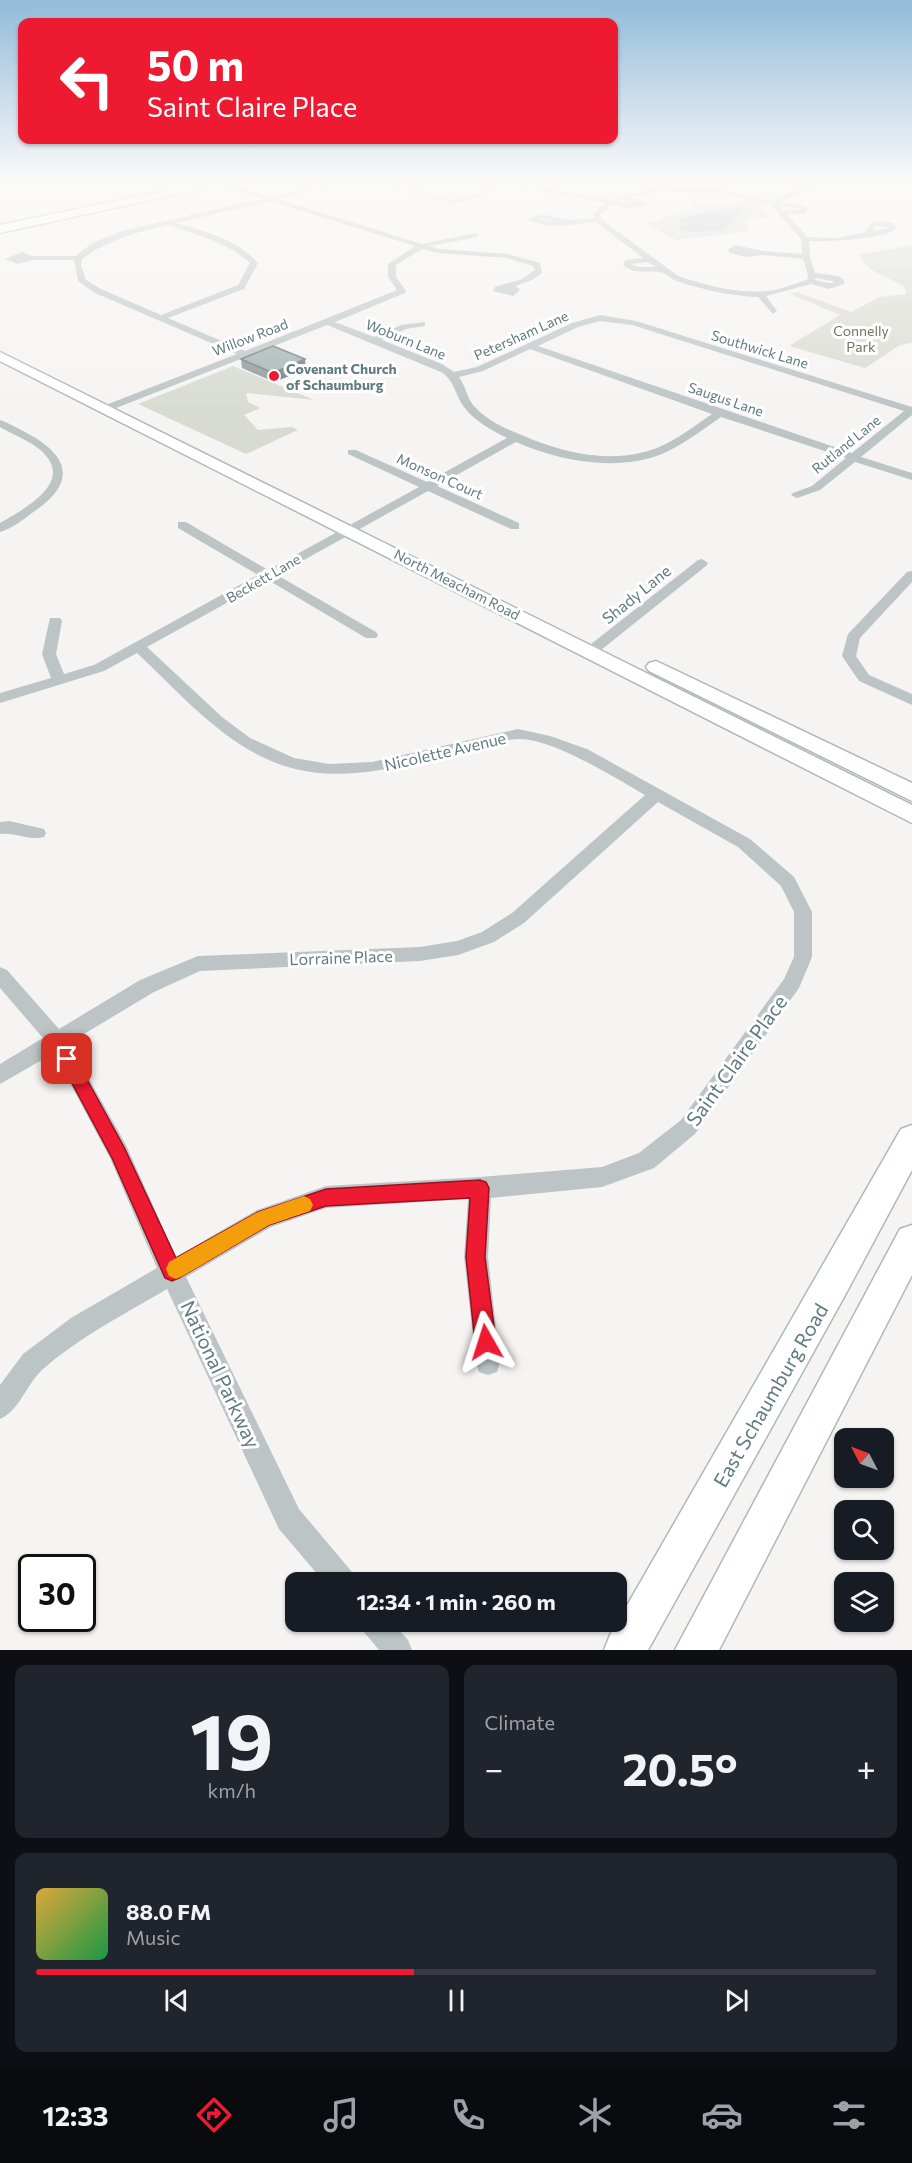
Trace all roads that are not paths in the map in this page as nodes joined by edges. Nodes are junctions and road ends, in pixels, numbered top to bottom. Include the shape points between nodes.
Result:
1 (78, 259) edge
2 (250, 259) edge
3 (398, 259) edge
4 (518, 259) edge
5 (652, 259) joint
6 (806, 259) edge
7 (663, 269) junction
8 (511, 287) dead end
9 (760, 294) junction
10 (773, 311) dead end
11 (163, 317) junction
12 (600, 318) joint
13 (326, 322) junction
14 (422, 324) dead end
15 (373, 341) junction
16 (0, 342) edge
17 (530, 346) junction
18 (245, 354) junction
19 (0, 356) edge
20 (453, 375) junction
21 (114, 406) junction
22 (912, 410) edge
23 (720, 413) junction
24 (0, 423) edge
25 (517, 437) junction
26 (352, 452) dead end
27 (854, 459) junction
28 (912, 477) edge
29 (428, 487) junction
30 (797, 495) dead end
31 (182, 525) dead end
32 (355, 526) junction
33 (515, 526) dead end
34 (0, 528) edge
35 (702, 563) dead end
36 (268, 575) junction
37 (912, 575) edge
38 (55, 621) dead end
39 (371, 635) dead end
40 (597, 646) junction
41 (140, 648) junction
42 (59, 681) junction
43 (0, 698) edge
44 (912, 700) edge
45 (912, 793) edge
46 (657, 794) junction
47 (912, 815) edge
48 (0, 828) edge
49 (38, 833) dead end
50 (803, 912) joint
51 (0, 975) edge
52 (57, 1040) junction
53 (0, 1075) edge
54 (912, 1139) edge
55 (480, 1188) junction
56 (912, 1241) edge
57 (172, 1271) junction
58 (488, 1363) dead end
59 (0, 1406) edge
60 (334, 1572) edge
61 (383, 1632) edge
62 (398, 1650) edge
63 (625, 1650) edge
64 (696, 1650) edge

1 - 11 street via 82,281
2 - 11 street via 254,263 241,286
3 - 13 street, Willow Road via 392,264 392,277 402,291
4 - 8 street via 537,265 539,271
5 - 7 street
5 - 7 street via 627,265 638,270
6 - 9 street via 811,279
7 - 9 street via 675,278 667,283 693,292 711,288
9 - 10 street
11 - 18 street
12 - 17 street, Petersham Lane
12 - 22 street, Southwick Lane via 633,323
13 - 15 street, Woburn Lane
13 - 18 street, Willow Road
14 - 15 street via 404,327
15 - 20 street, Woburn Lane
16 - 21 main road, North Meacham Road
17 - 20 street, Petersham Lane via 480,369
17 - 23 street, Saugus Lane
18 - 21 street, Willow Road
19 - 21 main road, North Meacham Road
20 - 25 street, Woburn Lane via 469,408 488,423
21 - 32 main road, North Meacham Road
22 - 27 street, Rutland Lane
23 - 25 street, Woburn Lane via 668,447 615,460 584,458
23 - 27 street, Saugus Lane
24 - 34 street via 53,456 59,469 57,484 49,494
25 - 29 street, Beckett Lane
26 - 29 street, Monson Court
27 - 28 street, Saugus Lane
27 - 30 street, Rutland Lane via 816,488
29 - 32 street, Beckett Lane
29 - 33 street, Monson Court
31 - 36 street
32 - 36 street, Beckett Lane
32 - 40 main road, North Meacham Road
35 - 40 street, Shady Lane
36 - 39 street
36 - 41 street, Beckett Lane
37 - 44 street via 853,636 849,656 864,678
38 - 42 street via 49,654
40 - 45 main road, North Meacham Road
40 - 47 main road, North Meacham Road
41 - 42 street, Beckett Lane via 99,668
41 - 46 street, Nicolette Avenue via 245,742 291,763 329,769 372,767 518,734 582,753
42 - 43 street, Beckett Lane
46 - 50 street, Nicolette Avenue via 744,843 788,882
46 - 52 street, Lorraine Place via 518,918 488,937 458,948 420,954 198,964 147,986
48 - 49 street
50 - 55 street, Saint Claire Place via 803,957 792,983 688,1127 645,1161 602,1177
51 - 52 street, National Parkway
52 - 53 street, Lorraine Place
52 - 57 street, National Parkway via 118,1152
54 - 63 main road, East Schaumburg Road
55 - 57 street, Saint Claire Place via 326,1197 265,1218
55 - 58 street via 476,1257
56 - 64 main road
57 - 59 street, Saint Claire Place via 80,1327 32,1363
57 - 60 street, National Parkway via 289,1519
61 - 62 street

